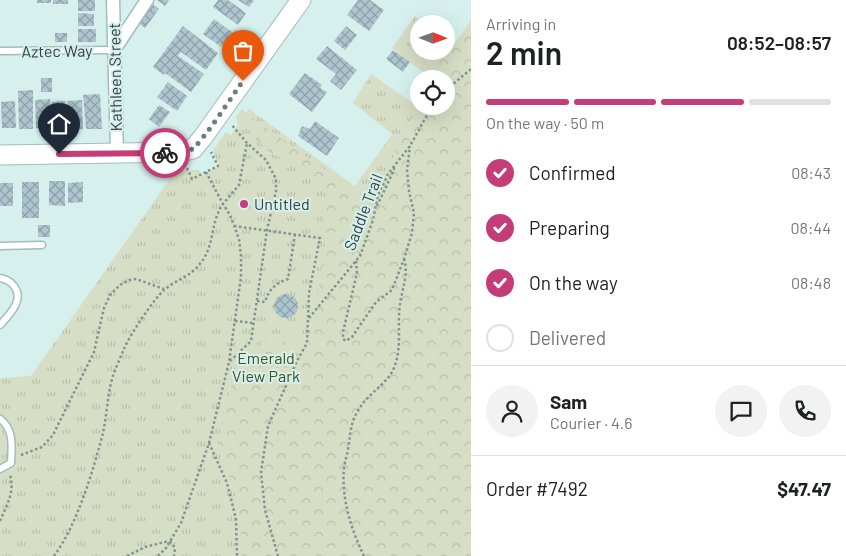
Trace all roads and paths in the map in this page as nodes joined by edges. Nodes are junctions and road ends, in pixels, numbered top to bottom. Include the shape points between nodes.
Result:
1 (113, 0) edge
2 (147, 0) edge
3 (301, 0) edge
4 (114, 50) junction
5 (0, 52) edge
6 (471, 69) edge
7 (455, 82) edge
8 (220, 113) junction
9 (427, 115) edge
10 (247, 143) junction
11 (192, 146) junction
12 (410, 146) junction
13 (117, 154) junction
14 (0, 155) edge
15 (206, 172) junction
16 (223, 204) junction
17 (234, 226) junction
18 (267, 230) junction
19 (295, 234) junction
20 (42, 245) dead end
21 (0, 246) edge
22 (404, 259) junction
23 (356, 261) junction
24 (0, 278) edge
25 (164, 290) junction
26 (256, 300) junction
27 (308, 319) junction
28 (235, 320) junction
29 (253, 323) junction
30 (0, 325) edge
31 (229, 362) junction
32 (0, 419) edge
33 (209, 443) junction
34 (11, 462) junction
35 (0, 469) edge
36 (0, 520) edge
37 (170, 540) junction
38 (54, 556) edge
39 (127, 556) edge
40 (158, 556) edge
41 (174, 556) edge
42 (238, 556) edge
43 (278, 556) edge
44 (364, 556) edge

1 - 4 street, Kathleen Street
2 - 4 street
3 - 8 street
4 - 5 lane, Aztec Way
4 - 13 street, Kathleen Street
6 - 7 path
8 - 10 path
8 - 11 street
9 - 12 path, Saddle Trail
10 - 16 path via 239,184
10 - 18 path via 266,160 276,179
11 - 13 street
11 - 15 path via 218,166
11 - 15 path via 192,179
12 - 22 path, Saddle Trail via 409,191 414,213
12 - 23 path, Saddle Trail via 378,195 374,220
13 - 14 street
15 - 16 path
16 - 17 path
16 - 25 path via 217,213 206,256 198,267
17 - 18 path
17 - 28 path via 241,256
18 - 19 path
18 - 26 path
19 - 26 path via 288,279 277,283 265,302
19 - 27 path via 320,238 309,293
20 - 21 lane
22 - 23 path, Saddle Trail via 392,290 376,302 346,341 343,332 357,273
22 - 44 path via 395,367 361,405 350,427 344,465 347,509
23 - 27 path, Saddle Trail
24 - 30 lane via 13,284 18,303
25 - 34 path via 136,279 129,280 110,295 94,352 53,435 42,446
25 - 38 path via 124,347 110,386 103,432 88,487
26 - 29 path
27 - 43 path via 307,343 268,426 261,472 265,510
28 - 29 path
28 - 31 path
29 - 31 path via 251,340
31 - 33 path
32 - 34 lane via 10,432
33 - 37 path via 181,523
33 - 42 path via 227,483 236,519
34 - 35 lane
34 - 36 path via 11,494
37 - 39 path
37 - 40 path
37 - 41 path via 175,548

